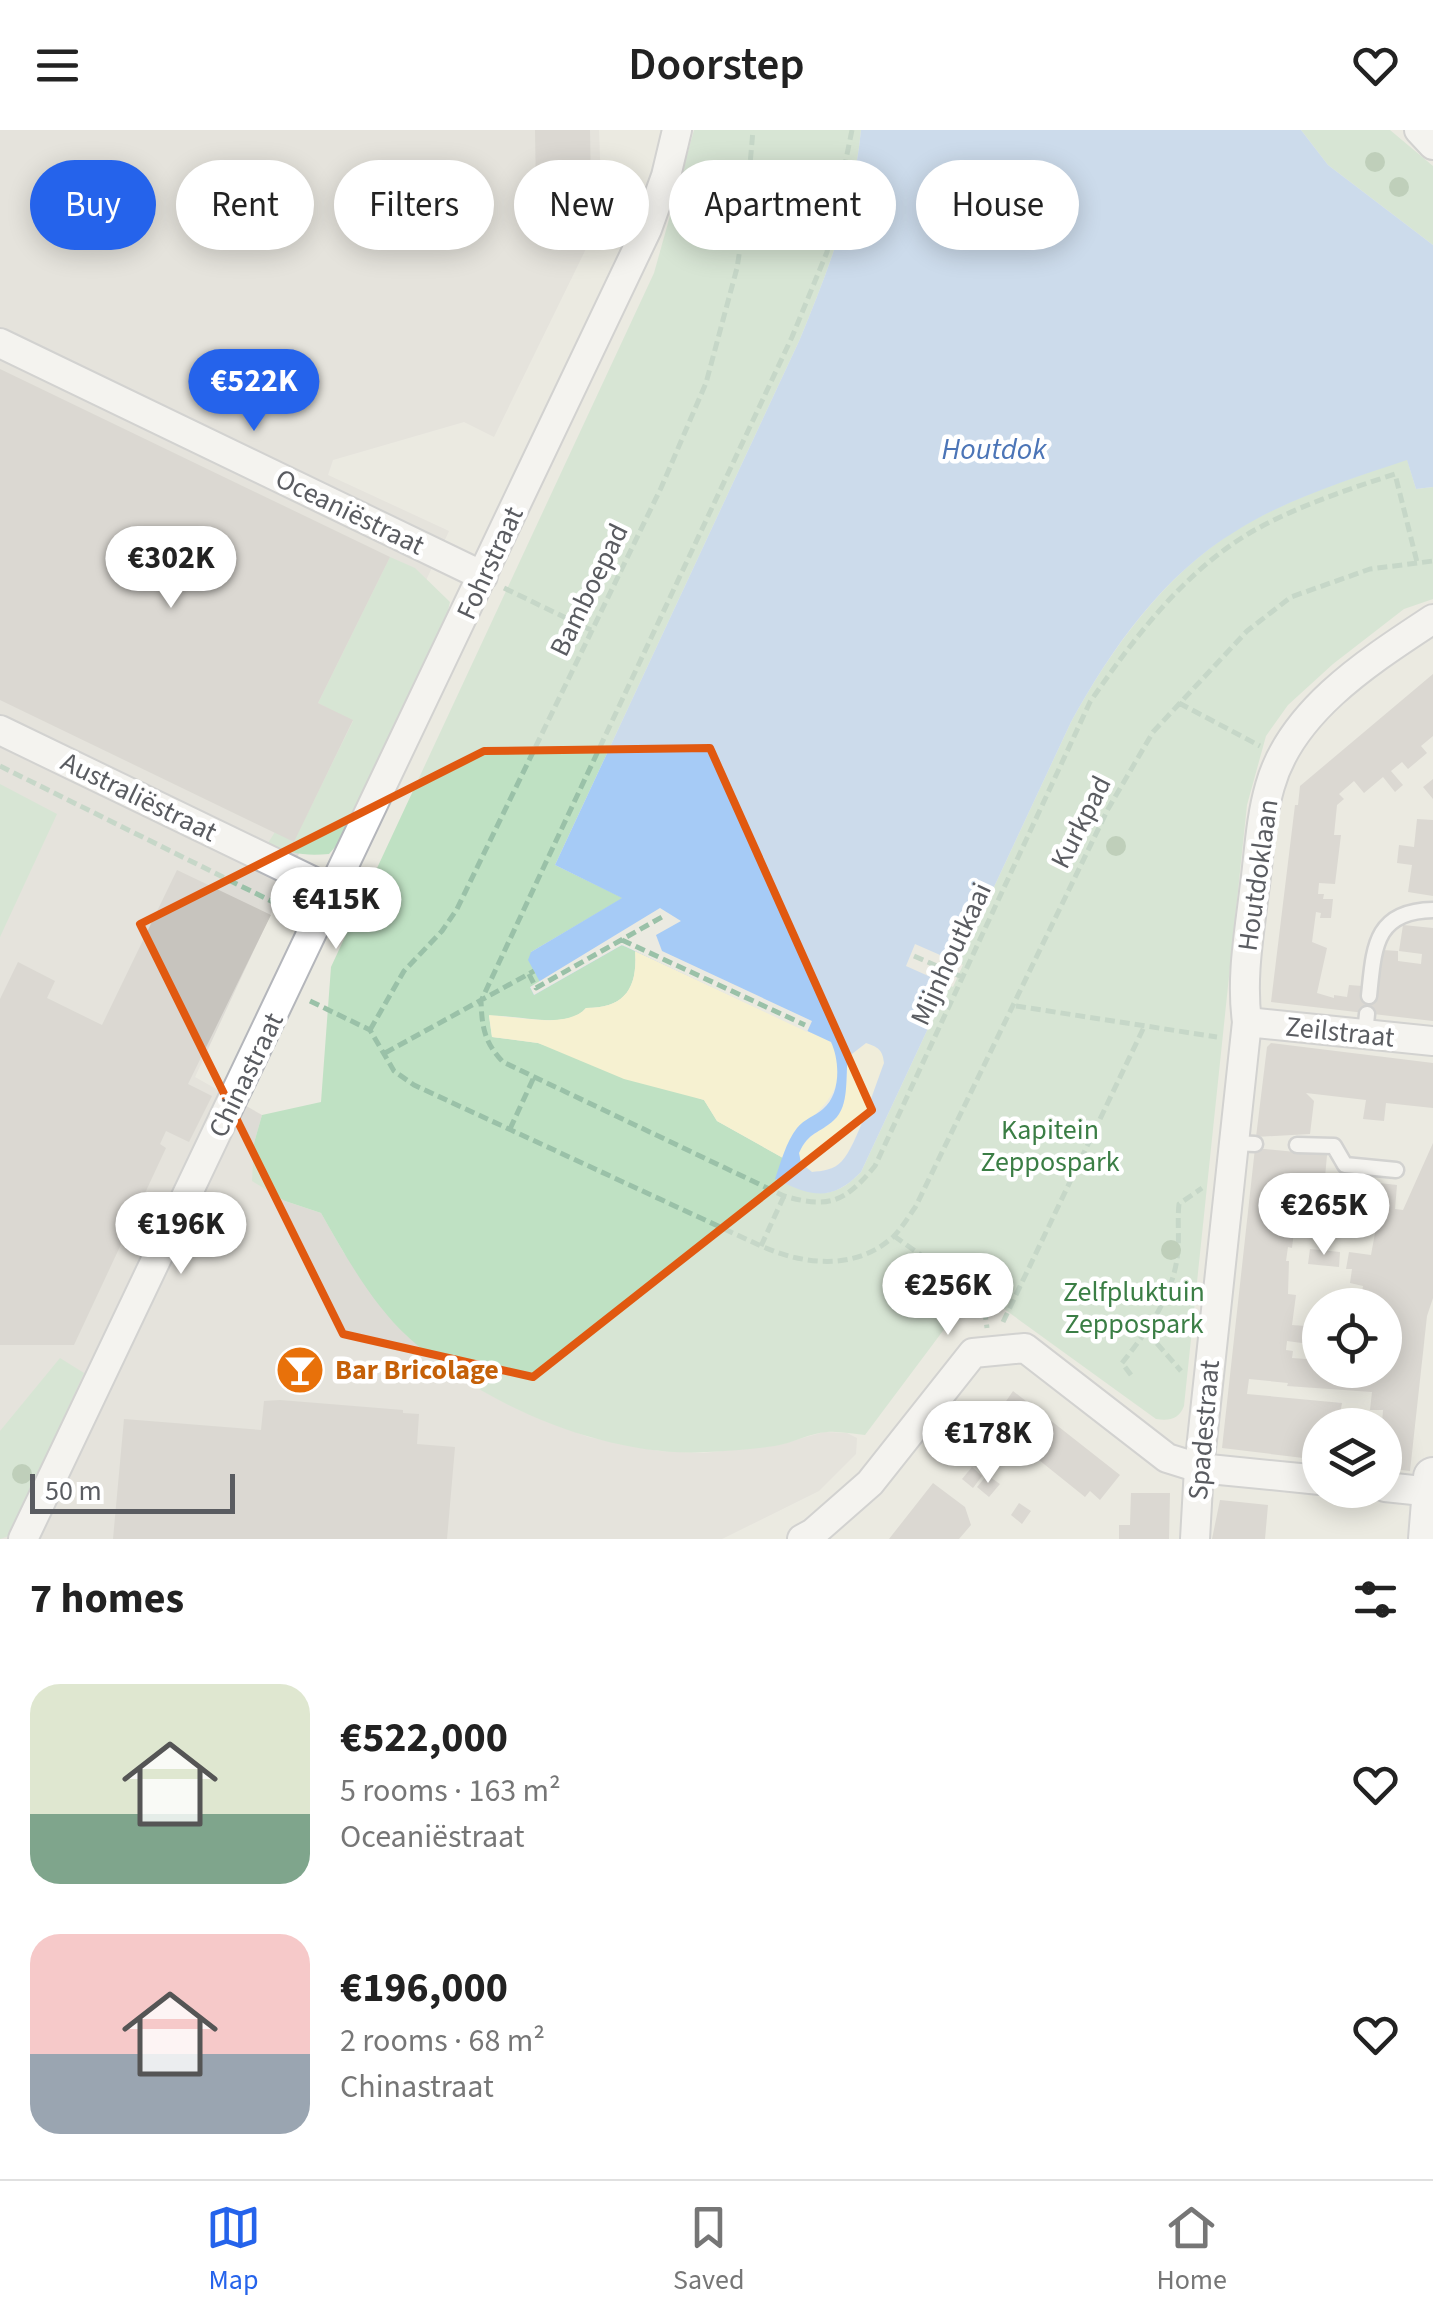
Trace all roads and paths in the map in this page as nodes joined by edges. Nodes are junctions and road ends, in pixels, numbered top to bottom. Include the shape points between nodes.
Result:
1 (678, 130) edge
2 (752, 130) edge
3 (852, 130) edge
4 (1419, 130) edge
5 (1433, 144) edge
6 (0, 344) edge
7 (1433, 561) edge
8 (1417, 562) junction
9 (484, 576) junction
10 (1433, 619) edge
11 (592, 630) junction
12 (1179, 703) junction
13 (0, 730) edge
14 (1281, 757) junction
15 (0, 766) edge
16 (333, 891) junction
17 (1433, 910) edge
18 (662, 917) dead end
19 (291, 929) dead end
20 (622, 940) junction
21 (914, 956) dead end
22 (962, 977) junction
23 (288, 990) junction
24 (1369, 996) dead end
25 (480, 1001) junction
26 (1014, 1006) junction
27 (805, 1025) dead end
28 (1144, 1027) junction
29 (370, 1030) junction
30 (1246, 1031) junction
31 (1433, 1042) edge
32 (385, 1053) junction
33 (534, 1077) junction
34 (510, 1130) junction
35 (1297, 1145) dead end
36 (1396, 1170) dead end
37 (1204, 1187) dead end
38 (784, 1196) junction
39 (894, 1236) junction
40 (761, 1246) junction
41 (1147, 1332) junction
42 (990, 1350) junction
43 (1130, 1375) dead end
44 (1208, 1380) junction
45 (1198, 1468) junction
46 (1433, 1477) edge
47 (1302, 1478) edge
48 (1402, 1489) edge
49 (1432, 1492) edge
50 (810, 1537) edge
51 (24, 1539) edge
52 (1194, 1539) edge
53 (1428, 1539) edge

1 - 9 street, Fohrstraat via 647,229
2 - 11 path, Bamboepad via 736,268 706,383
3 - 25 path via 828,252 792,337
4 - 5 street
6 - 9 street, Oceaniëstraat
7 - 8 path, Kurkpad
8 - 12 path, Kurkpad via 1370,569 1291,597 1247,631
8 - 22 path, Mijnhoutkaai via 1395,474 1250,533 1196,574 1134,638 1090,702
9 - 11 path
9 - 16 street, Fohrstraat
10 - 14 street, Houtdoklaan via 1349,679 1301,726
11 - 29 path, Bamboepad via 457,909 404,971
12 - 14 path
12 - 26 path, Kurkpad via 1153,732 1108,809
13 - 16 street, Australiëstraat
14 - 30 street, Houtdoklaan via 1264,812 1246,962
15 - 19 path via 280,905
16 - 23 street, Fohrstraat
17 - 24 lane via 1398,916 1384,928 1375,945
18 - 20 path
20 - 25 path via 536,988 532,972
20 - 27 path
21 - 22 path
22 - 38 path, Mijnhoutkaai via 866,1178 832,1203
23 - 29 path
23 - 51 street, Chinastraat
25 - 32 path
25 - 33 path, Mijnhoutkaai via 488,1047
26 - 28 path
26 - 39 path, Kurkpad via 916,1206
28 - 30 path
28 - 42 path
29 - 32 path
30 - 31 street, Zeilstraat via 1366,1024
30 - 44 street, Spadestraat via 1245,1143
32 - 34 path via 394,1071 414,1085
33 - 34 path
33 - 38 path, Mijnhoutkaai
34 - 40 path
35 - 36 lane via 1334,1146 1345,1165
37 - 41 path via 1179,1204 1178,1258
38 - 40 path
39 - 40 path via 870,1253 838,1262 792,1260
39 - 42 path via 983,1299
41 - 43 path via 1122,1363
41 - 44 path via 1188,1378
42 - 45 street via 1025,1348 1167,1458
42 - 50 street via 973,1354 870,1483
44 - 45 street, Spadestraat
45 - 47 street
45 - 52 street, Spadestraat
46 - 49 street
48 - 49 street
49 - 53 street

